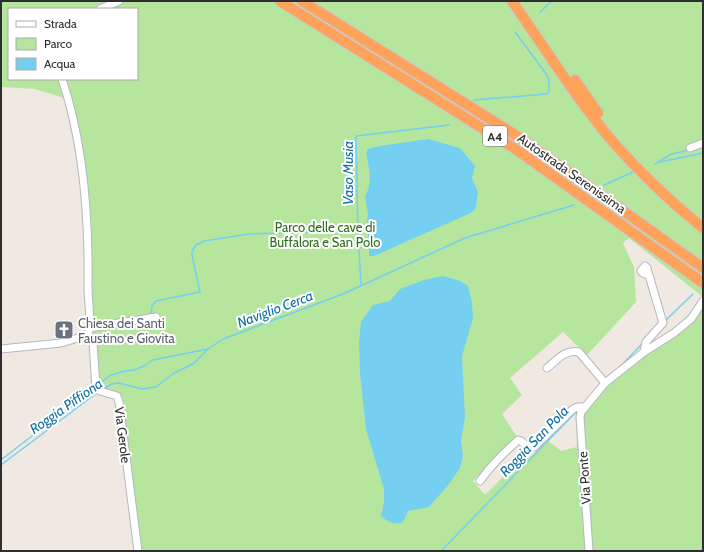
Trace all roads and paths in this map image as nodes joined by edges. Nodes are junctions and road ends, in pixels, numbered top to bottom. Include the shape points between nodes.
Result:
1 (119, 1) edge
2 (280, 1) edge
3 (302, 1) edge
4 (512, 1) edge
5 (520, 1) edge
6 (102, 8) edge
7 (62, 80) edge
8 (703, 143) edge
9 (690, 148) dead end
10 (703, 220) edge
11 (703, 228) edge
12 (703, 268) edge
13 (648, 272) dead end
14 (703, 283) edge
15 (703, 301) edge
16 (156, 317) dead end
17 (88, 332) junction
18 (1, 349) edge
19 (644, 352) junction
20 (547, 368) dead end
21 (604, 383) junction
22 (585, 407) junction
23 (480, 481) dead end
24 (138, 551) edge
25 (589, 551) edge

1 - 6 street
2 - 14 highway, Autostrada Serenissima / A4 via 517,150
3 - 12 highway, Autostrada Serenissima / A4 via 517,136
4 - 11 highway via 614,143 646,177
5 - 10 highway via 618,138 650,172
7 - 17 street, Via Gerole via 78,143 88,222 88,297 91,317
8 - 9 street
13 - 19 street, Via Ponte via 663,323 646,342
15 - 19 street, Via Ponte via 691,319
16 - 17 street
17 - 18 street via 61,343
17 - 24 street, Via Gerole via 93,342 96,388 117,396 119,402
19 - 21 street, Via Ponte
20 - 21 street via 564,354 579,352
21 - 22 street, Via Ponte
22 - 23 street, Via Ponte via 573,409 534,447 529,448 518,440 500,456
22 - 25 street, Via Ponte via 580,417

